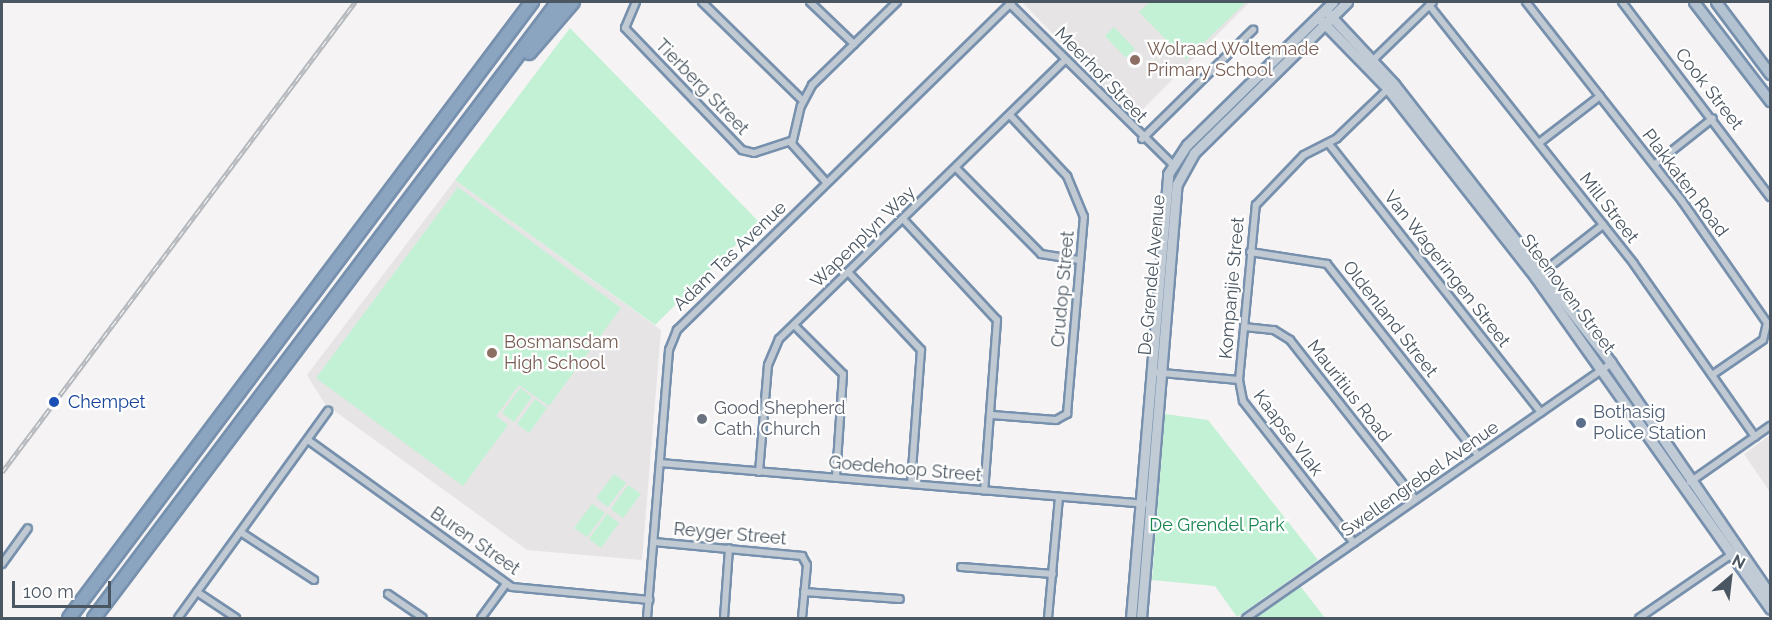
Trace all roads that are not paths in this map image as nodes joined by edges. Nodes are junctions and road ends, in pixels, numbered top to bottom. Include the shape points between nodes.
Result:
1 (532, 2) edge
2 (558, 2) edge
3 (573, 2) edge
4 (636, 2) edge
5 (702, 2) edge
6 (810, 2) edge
7 (897, 2) edge
8 (1333, 2) edge
9 (1347, 2) edge
10 (1526, 2) edge
11 (1622, 2) edge
12 (1694, 2) edge
13 (1716, 2) edge
14 (1011, 3) edge
15 (1431, 3) edge
16 (1325, 17) junction
17 (1253, 30) dead end
18 (854, 44) junction
19 (1065, 60) junction
20 (1369, 63) junction
21 (1770, 74) edge
22 (1391, 86) junction
23 (495, 88) junction
24 (1600, 96) junction
25 (803, 101) junction
26 (1770, 101) edge
27 (1010, 114) junction
28 (1713, 118) junction
29 (1142, 139) junction
30 (792, 141) junction
31 (1539, 143) junction
32 (1329, 144) junction
33 (1189, 160) junction
34 (1172, 164) junction
35 (1654, 165) junction
36 (956, 168) junction
37 (826, 182) junction
38 (1176, 184) junction
39 (1770, 197) edge
40 (903, 219) junction
41 (1603, 225) junction
42 (1250, 252) junction
43 (1079, 260) junction
44 (848, 272) junction
45 (1539, 276) junction
46 (794, 325) junction
47 (1244, 327) junction
48 (1608, 366) junction
49 (1155, 373) junction
50 (1712, 375) junction
51 (1239, 380) junction
52 (328, 411) dead end
53 (1541, 412) junction
54 (992, 415) junction
55 (1770, 426) edge
56 (1755, 437) junction
57 (308, 440) junction
58 (1478, 455) junction
59 (660, 463) junction
60 (759, 472) junction
61 (836, 478) junction
62 (1688, 483) junction
63 (910, 484) junction
64 (984, 491) junction
65 (1059, 497) junction
66 (1415, 500) junction
67 (1144, 505) junction
68 (28, 528) dead end
69 (242, 532) junction
70 (654, 542) junction
71 (1354, 543) junction
72 (729, 548) junction
73 (1736, 551) junction
74 (2, 564) edge
75 (961, 567) dead end
76 (1053, 574) junction
77 (314, 580) dead end
78 (506, 584) junction
79 (197, 592) junction
80 (804, 592) junction
81 (388, 594) dead end
82 (1770, 594) edge
83 (900, 599) dead end
84 (649, 600) junction
85 (1770, 608) edge
86 (69, 618) edge
87 (93, 618) edge
88 (178, 618) edge
89 (236, 618) edge
90 (423, 618) edge
91 (481, 618) edge
92 (647, 618) edge
93 (724, 618) edge
94 (802, 618) edge
95 (1048, 618) edge
96 (1131, 618) edge
97 (1141, 618) edge
98 (1245, 618) edge
99 (1640, 618) edge

1 - 86 highway
2 - 23 highway
3 - 23 highway
4 - 30 street, Tierberg Street via 625,28 742,150 754,153
5 - 25 street
6 - 18 street
7 - 18 street
8 - 16 street, De Grendel Avenue
9 - 16 street, De Grendel Avenue
10 - 24 street, Plakkaten Road
11 - 28 street, Cook Street
12 - 26 main road
13 - 21 main road
14 - 19 street, Meerhof Street
14 - 37 street, Adam Tas Avenue
15 - 20 street
15 - 31 street, Mill Street
16 - 20 street, Steenoven Street
16 - 33 street, De Grendel Avenue
16 - 34 street, De Grendel Avenue
17 - 29 street
18 - 25 street
19 - 27 street, Wapenplyn Way
19 - 29 street, Meerhof Street
20 - 22 street, Steenoven Street
22 - 32 street, Kompanjie Street
22 - 45 street, Steenoven Street
23 - 87 highway
24 - 31 street
24 - 35 street, Plakkaten Road
25 - 30 street
27 - 36 street, Wapenplyn Way
27 - 43 street, Crudop Street via 1063,170 1079,197 1084,217
28 - 35 street
28 - 39 street, Cook Street
29 - 34 street, Meerhof Street
30 - 37 street
31 - 41 street, Mill Street
32 - 42 street, Kompanjie Street via 1307,153 1260,199
32 - 53 street, Van Wageringen Street
33 - 34 street
33 - 38 street, De Grendel Avenue
34 - 38 street
34 - 49 street, De Grendel Avenue via 1162,208
35 - 50 street, Plakkaten Road via 1767,323 1763,340
36 - 40 street, Wapenplyn Way
36 - 43 street via 1041,254
37 - 59 street, Adam Tas Avenue via 677,330 669,350
38 - 49 street, De Grendel Avenue
40 - 44 street, Wapenplyn Way
40 - 54 street via 997,320
41 - 45 street
41 - 50 street, Mill Street
42 - 47 street, Kompanjie Street
42 - 58 street, Oldenland Street via 1327,264
43 - 54 street, Crudop Street via 1067,414 1056,420
44 - 46 street, Wapenplyn Way
44 - 63 street via 921,350
45 - 48 street, Steenoven Street
46 - 60 street, Wapenplyn Way via 771,354
46 - 61 street via 843,375
47 - 51 street, Kompanjie Street
47 - 66 street, Mauritius Road via 1274,330 1290,340
48 - 53 street, Swellengrebel Avenue
48 - 62 street, Steenoven Street
49 - 51 street, Kaapse Vlak
49 - 67 street, De Grendel Avenue
50 - 56 street, Mill Street
51 - 71 street, Kaapse Vlak via 1243,401
52 - 57 street
53 - 58 street, Swellengrebel Avenue
54 - 64 street
55 - 56 street
56 - 62 street
57 - 69 street
57 - 78 street, Buren Street
58 - 66 street, Swellengrebel Avenue
59 - 60 street, Goedehoop Street
59 - 70 street, Adam Tas Avenue
60 - 61 street, Goedehoop Street
61 - 63 street, Goedehoop Street
62 - 73 street, Steenoven Street
63 - 64 street, Goedehoop Street
64 - 65 street, Goedehoop Street
65 - 67 street, Goedehoop Street
65 - 76 street
66 - 71 street, Swellengrebel Avenue
67 - 96 street, De Grendel Avenue
67 - 97 street, De Grendel Avenue
68 - 74 street
69 - 77 street
69 - 79 street
70 - 72 street, Reyger Street
70 - 84 street, Adam Tas Avenue
71 - 98 street, Swellengrebel Avenue
72 - 80 street, Reyger Street via 802,556
72 - 93 street
73 - 82 street, Steenoven Street
73 - 85 street, Steenoven Street
73 - 99 street
75 - 76 street
76 - 95 street
78 - 84 street, Buren Street
78 - 91 street
79 - 88 street
79 - 89 street
80 - 83 street
80 - 94 street, Reyger Street
81 - 90 street
84 - 92 street, Adam Tas Avenue

